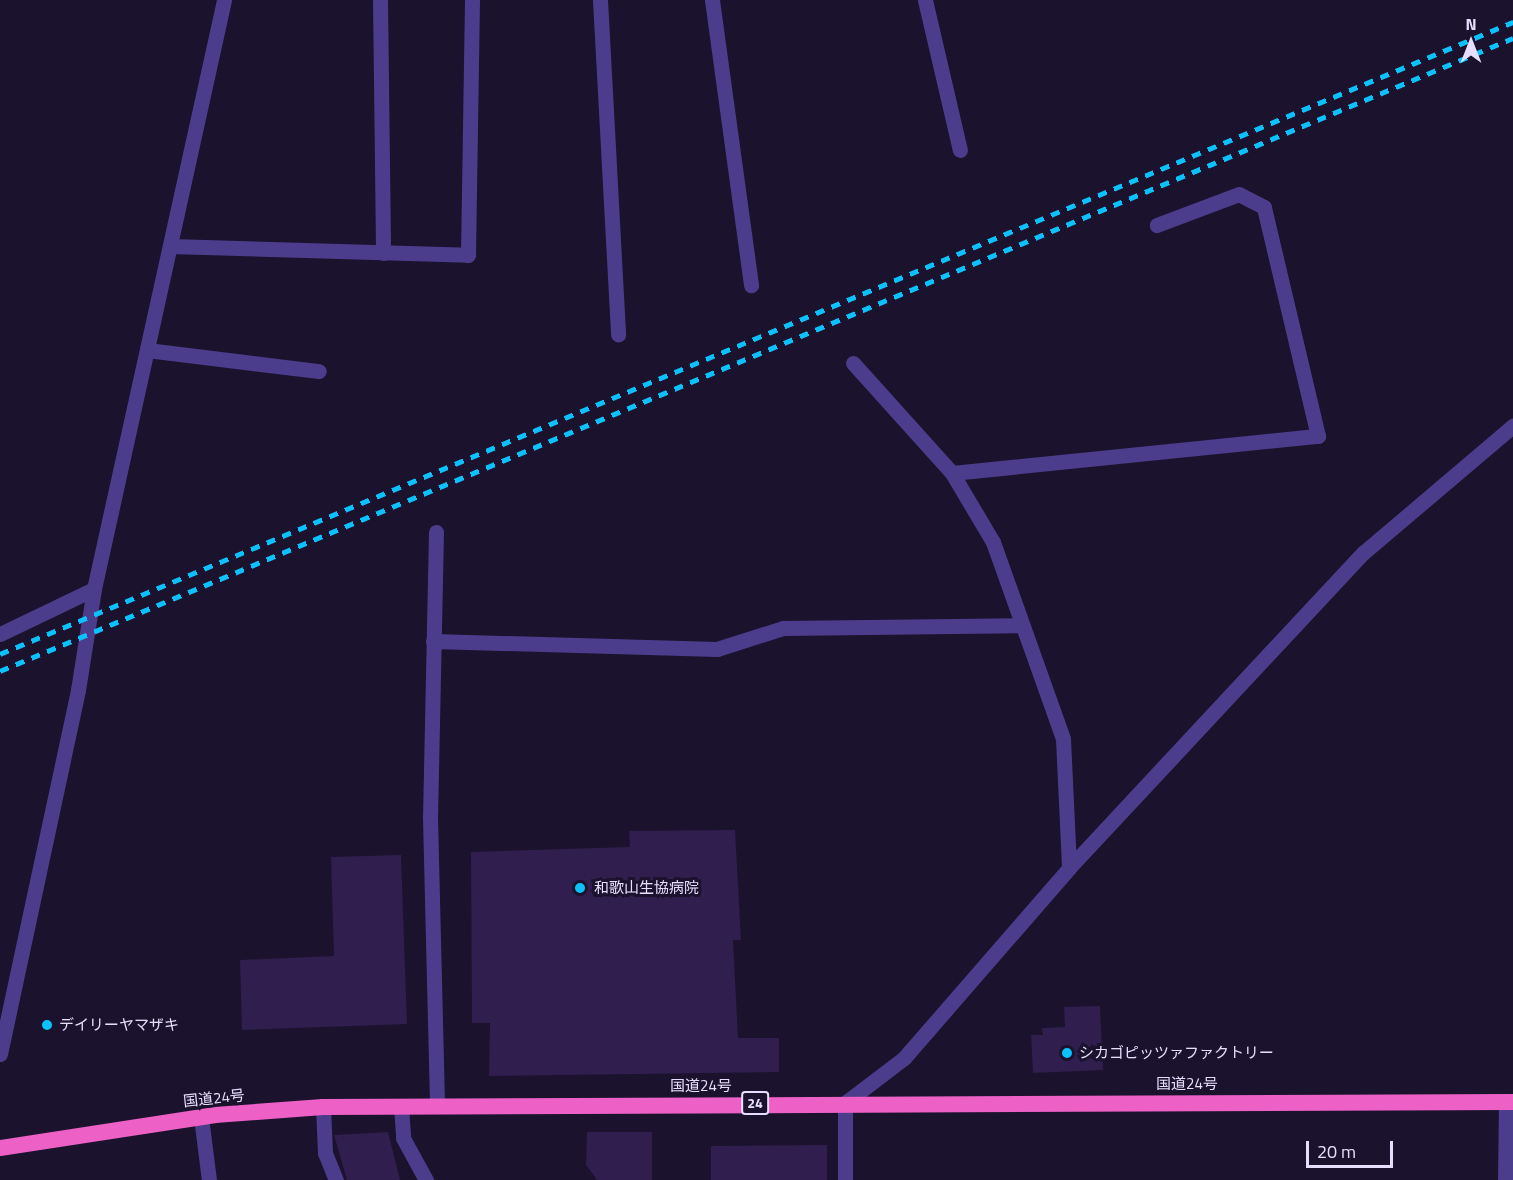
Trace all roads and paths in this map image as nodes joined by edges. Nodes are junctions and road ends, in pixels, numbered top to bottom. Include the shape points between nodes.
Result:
1 (224, 0) edge
2 (380, 0) edge
3 (472, 0) edge
4 (600, 0) edge
5 (712, 0) edge
6 (925, 0) edge
7 (960, 150) dead end
8 (1157, 225) dead end
9 (170, 246) junction
10 (383, 253) junction
11 (751, 285) dead end
12 (618, 335) dead end
13 (147, 350) junction
14 (853, 363) dead end
15 (319, 371) dead end
16 (1513, 426) edge
17 (952, 473) junction
18 (436, 532) dead end
19 (94, 589) junction
20 (1020, 625) junction
21 (0, 634) edge
22 (433, 641) junction
23 (1070, 868) junction
24 (0, 1054) edge
25 (1510, 1102) edge
26 (845, 1103) junction
27 (401, 1106) junction
28 (437, 1106) junction
29 (323, 1107) junction
30 (201, 1117) junction
31 (0, 1148) edge
32 (209, 1180) edge
33 (336, 1180) edge
34 (426, 1180) edge
35 (845, 1180) edge
36 (1505, 1180) edge

1 - 9 street
2 - 10 street
3 - 10 street via 468,255
4 - 12 street
5 - 11 street
6 - 7 street
8 - 17 street via 1239,194 1264,207 1318,436
9 - 10 street
9 - 13 street
13 - 15 street
13 - 19 street
14 - 17 street
16 - 23 street via 1363,553
17 - 20 street via 993,542
18 - 22 street
19 - 21 street
19 - 24 street via 78,690
20 - 22 street via 783,628 717,649
20 - 23 street via 1063,739
22 - 28 street via 430,818
23 - 26 street via 904,1058
25 - 26 highway, 国道24号 / 24
25 - 36 street
26 - 28 highway, 国道24号 / 24
26 - 35 street
27 - 28 highway, 国道24号 / 24
27 - 29 highway, 国道24号 / 24
27 - 34 street via 403,1138
29 - 30 highway, 国道24号 / 24
29 - 33 street via 325,1153
30 - 31 highway, 国道24号 / 24
30 - 32 street

